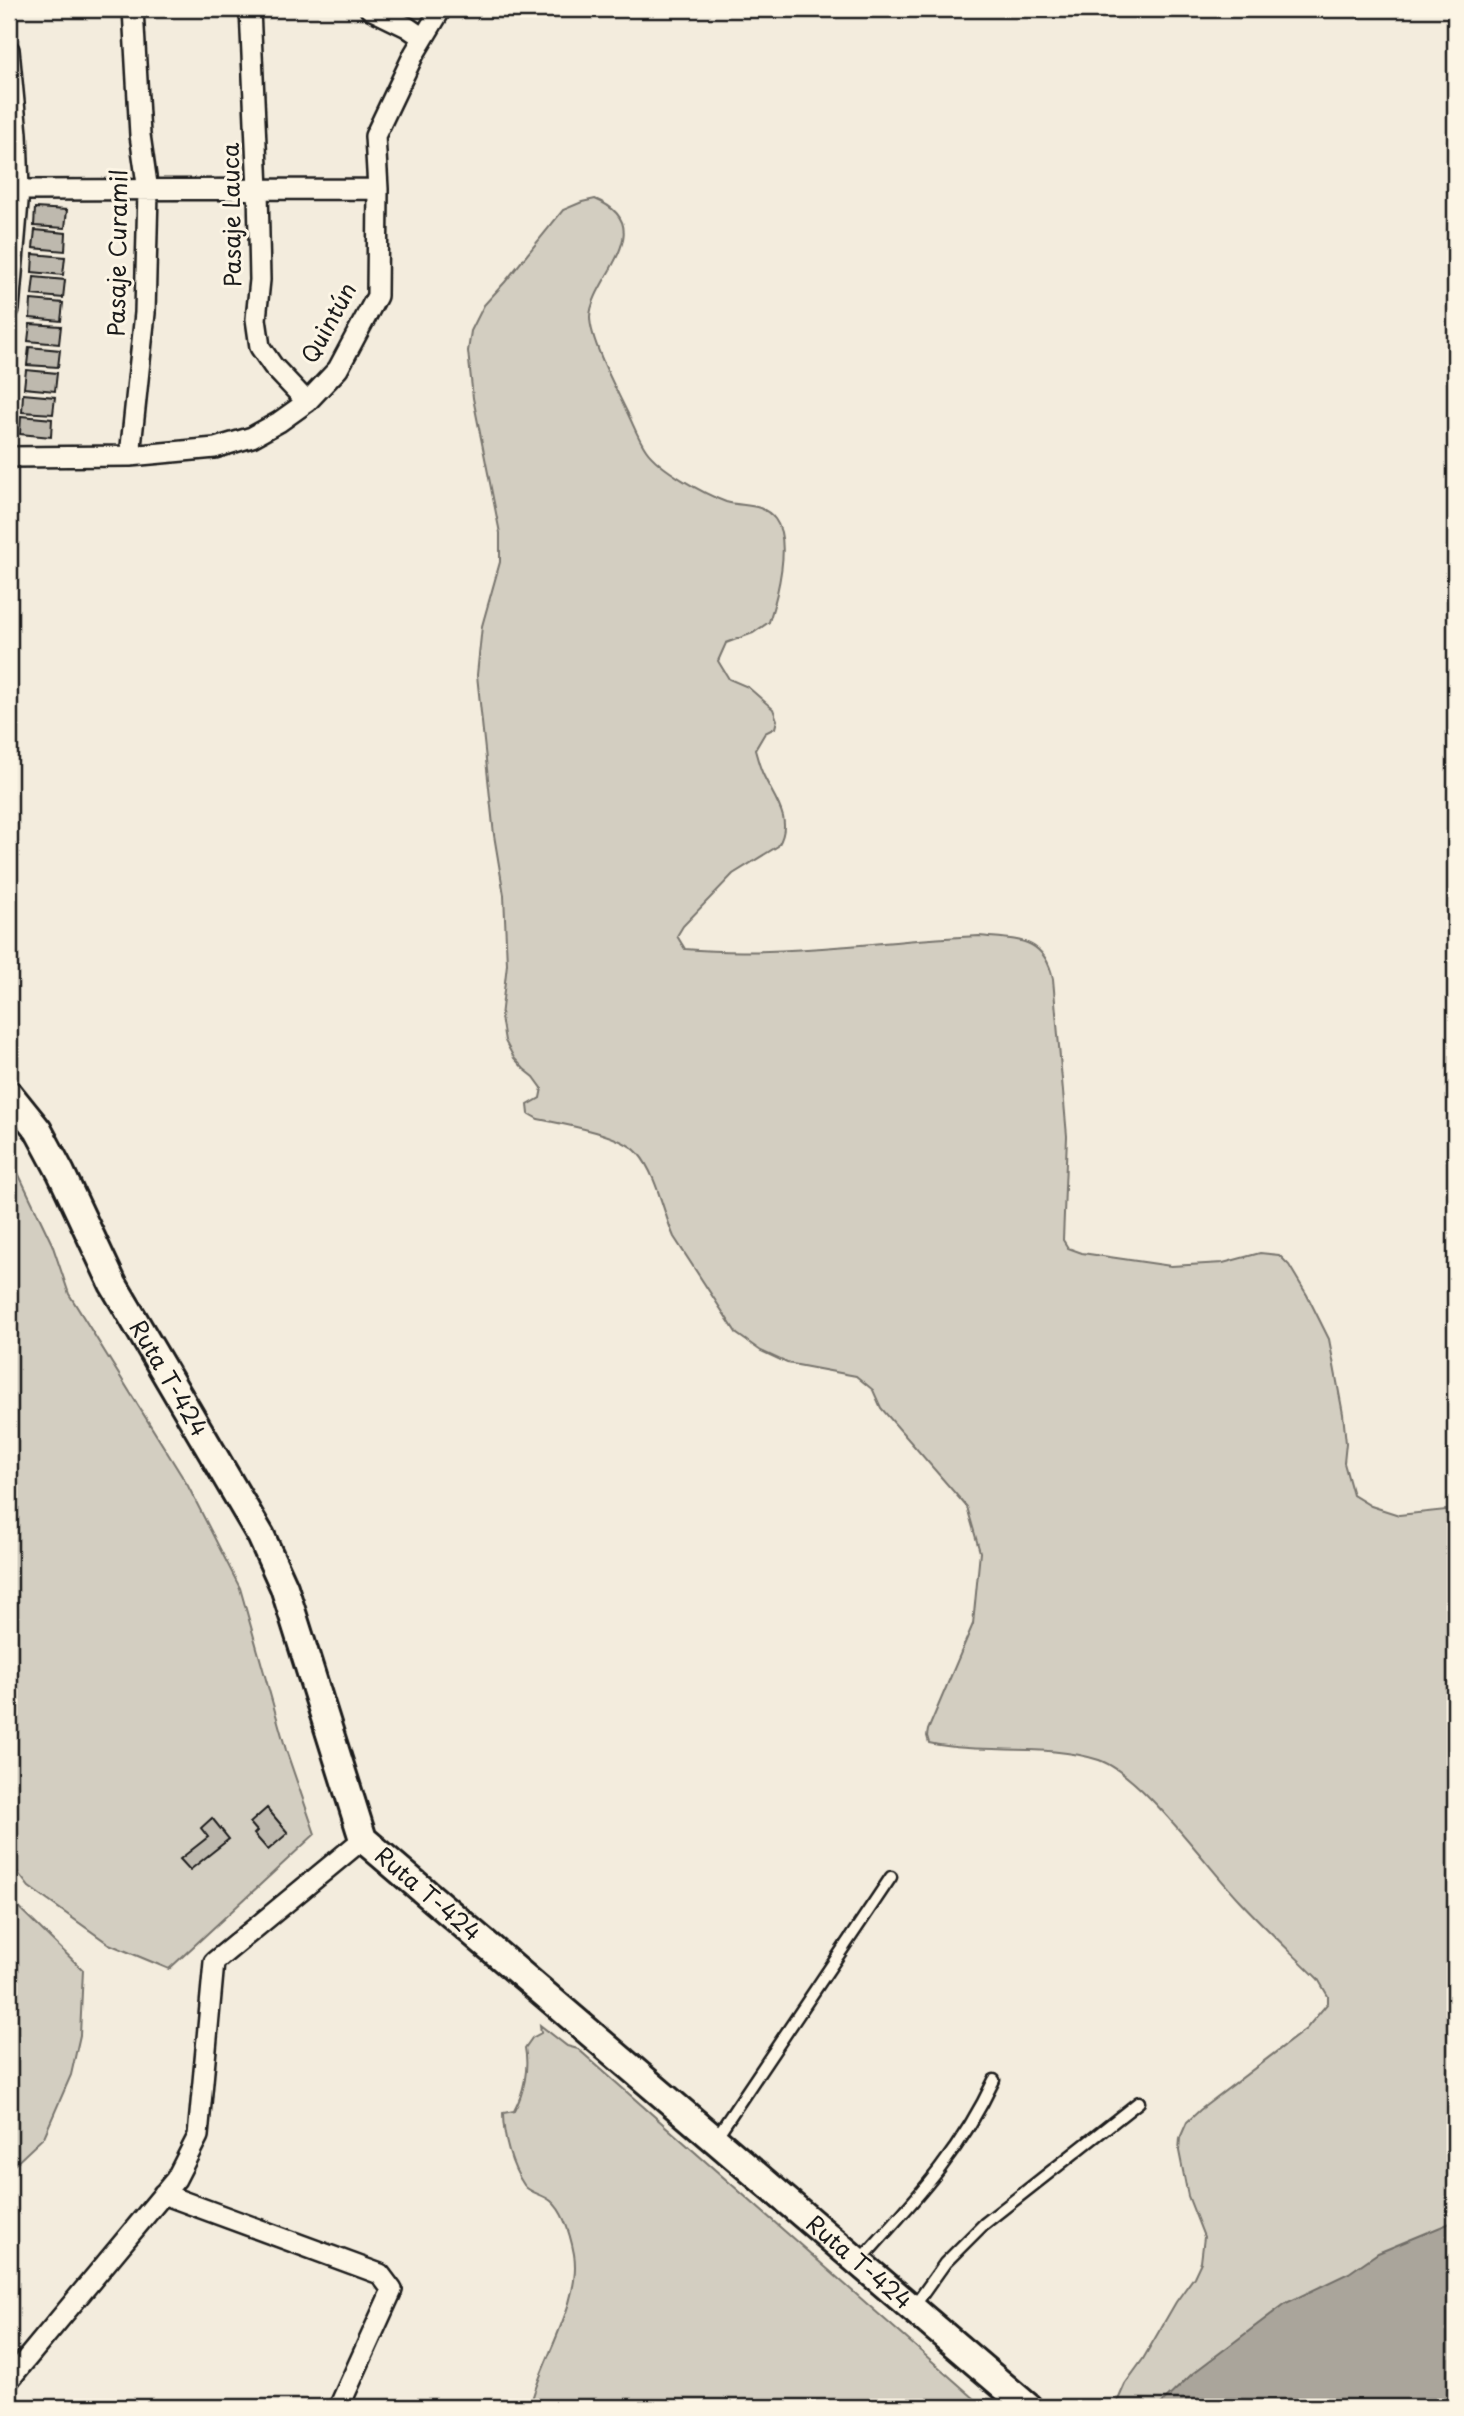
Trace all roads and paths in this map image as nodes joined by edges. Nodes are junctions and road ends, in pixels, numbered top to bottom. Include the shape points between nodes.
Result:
1 (133, 9) edge
2 (250, 9) edge
3 (370, 9) edge
4 (441, 9) edge
5 (423, 38) junction
6 (9, 50) edge
7 (13, 134) edge
8 (378, 189) junction
9 (19, 190) junction
10 (258, 190) junction
11 (148, 191) junction
12 (11, 262) edge
13 (9, 309) edge
14 (307, 402) junction
15 (130, 456) junction
16 (9, 457) edge
17 (9, 1094) edge
18 (363, 1839) junction
19 (891, 1877) dead end
20 (993, 2080) dead end
21 (1139, 2102) dead end
22 (715, 2140) junction
23 (163, 2194) junction
24 (859, 2263) junction
25 (913, 2309) junction
26 (9, 2380) edge
27 (339, 2407) edge
28 (1028, 2407) edge

1 - 11 street, Pasaje Curamil
2 - 10 street, Pasaje Lauca
3 - 5 street
4 - 5 street, Quintún
5 - 8 street, Quintún via 375,136
6 - 7 street
7 - 9 street
8 - 10 street
8 - 14 street, Quintún via 377,296 338,369
9 - 11 street
9 - 12 street
10 - 11 street
10 - 14 street, Pasaje Lauca via 256,319 260,347
11 - 15 street, Pasaje Curamil via 145,313
12 - 13 street
14 - 15 street, Quintún via 252,437 215,448
15 - 16 street, Quintún
17 - 18 street, Ruta T-424 via 38,1130 114,1284 261,1536 284,1587
18 - 22 street, Ruta T-424
18 - 23 street via 214,1962 198,2136
19 - 22 lane
20 - 24 lane via 953,2154
21 - 25 lane via 984,2224 945,2263
22 - 24 street, Ruta T-424
23 - 26 street
23 - 27 street via 380,2274 391,2290
24 - 25 street, Ruta T-424
25 - 28 street, Ruta T-424

